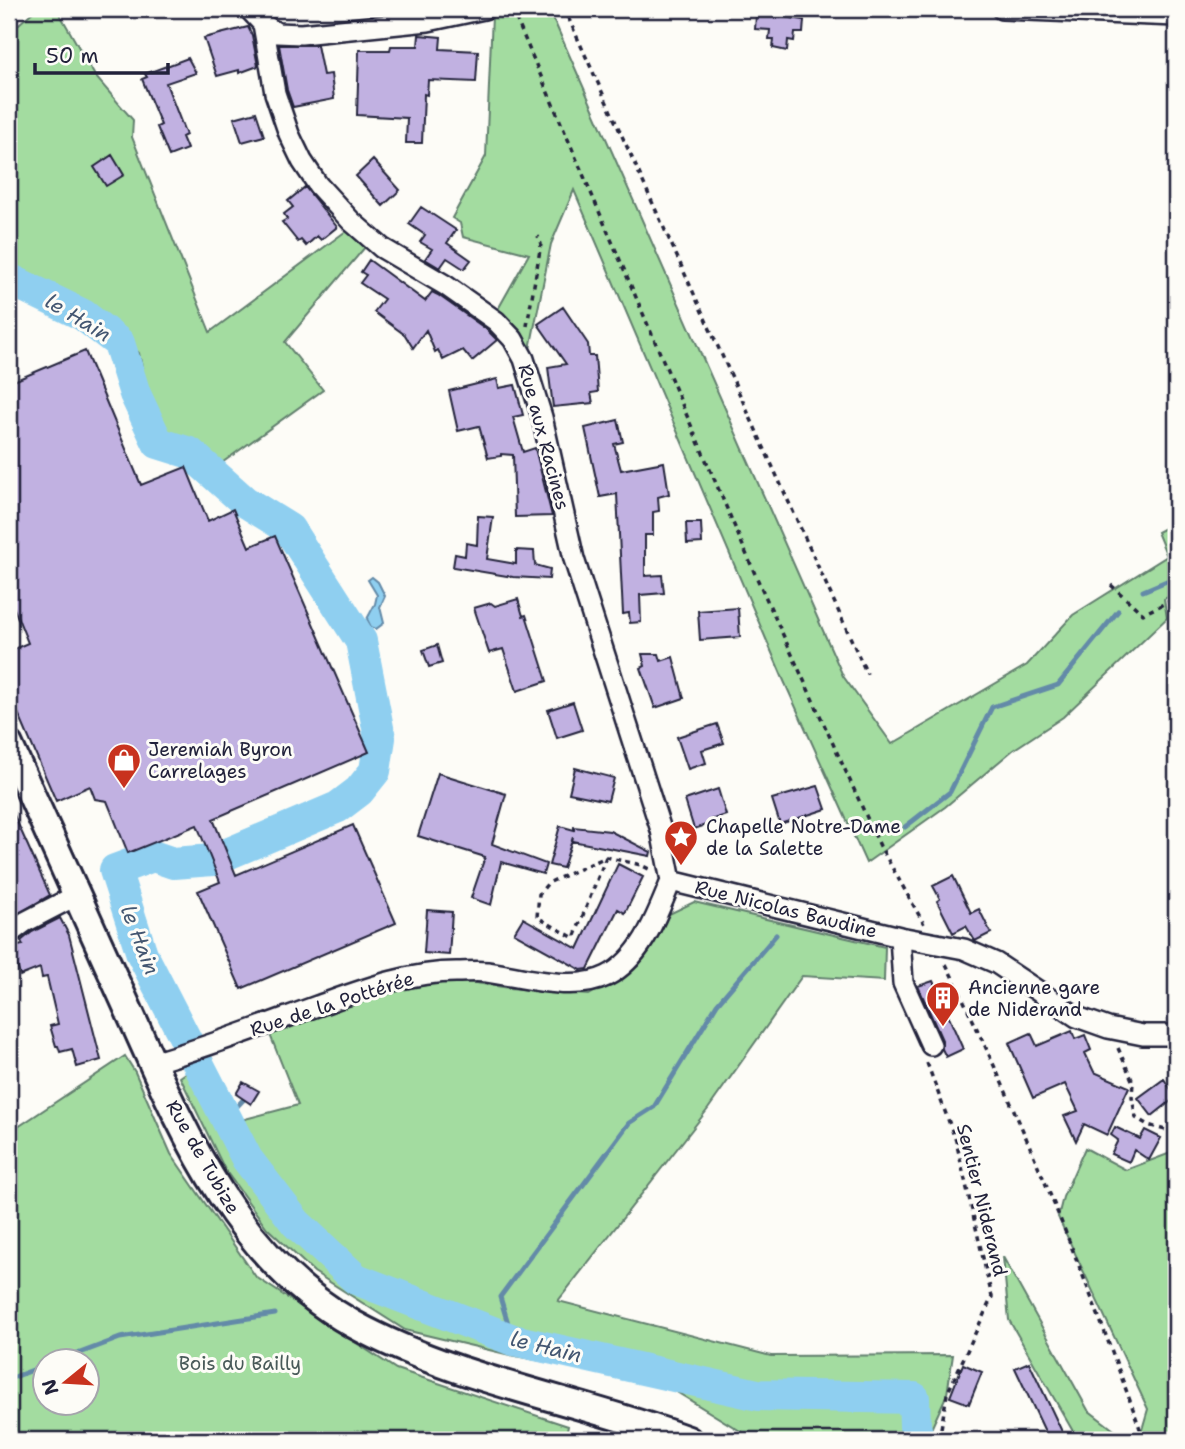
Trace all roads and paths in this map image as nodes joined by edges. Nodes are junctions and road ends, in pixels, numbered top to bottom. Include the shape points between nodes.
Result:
1 (249, 9) edge
2 (484, 9) edge
3 (512, 9) edge
4 (563, 9) edge
5 (1002, 9) edge
6 (1176, 16) edge
7 (263, 24) junction
8 (538, 236) dead end
9 (519, 348) junction
10 (1111, 585) dead end
11 (1176, 598) edge
12 (867, 674) dead end
13 (9, 745) edge
14 (606, 857) junction
15 (671, 881) junction
16 (77, 895) junction
17 (9, 934) edge
18 (900, 937) junction
19 (935, 943) junction
20 (1108, 1028) junction
21 (1176, 1035) edge
22 (931, 1045) joint
23 (152, 1063) junction
24 (1176, 1133) edge
25 (688, 1440) edge
26 (939, 1440) edge
27 (1144, 1440) edge

1 - 7 street
2 - 7 street via 428,21 324,32 278,33
3 - 19 path via 761,587 880,846
4 - 12 path
5 - 6 street
7 - 9 street, Rue aux Racines via 275,93 302,161 318,185 363,233 475,304
8 - 9 path via 541,244 529,320
9 - 15 street, Rue aux Racines via 539,406 574,559 661,830
10 - 11 path via 1143,614
13 - 16 main road, Rue de Tubize
14 - 14 path via 548,883 540,894 537,917 575,939
14 - 15 path via 641,865
15 - 18 street, Rue Nicolas Baudine
15 - 23 street, Rue de la Pottérée via 634,954 598,980 575,984 484,972 415,976
16 - 17 street
16 - 23 main road, Rue de Tubize
18 - 19 street, Rue Nicolas Baudine
18 - 22 street, Rue Nicolas Baudine via 903,983
19 - 20 street, Rue Nicolas Baudine via 983,955 1062,1009
19 - 27 path via 1053,1199
20 - 21 street, Rue Nicolas Baudine
20 - 24 path via 1133,1082 1136,1118
22 - 26 path, Sentier Niderand via 925,1059 956,1140 992,1297 947,1394
23 - 25 main road, Rue de Tubize via 224,1201 260,1247 301,1288 351,1323 406,1350

